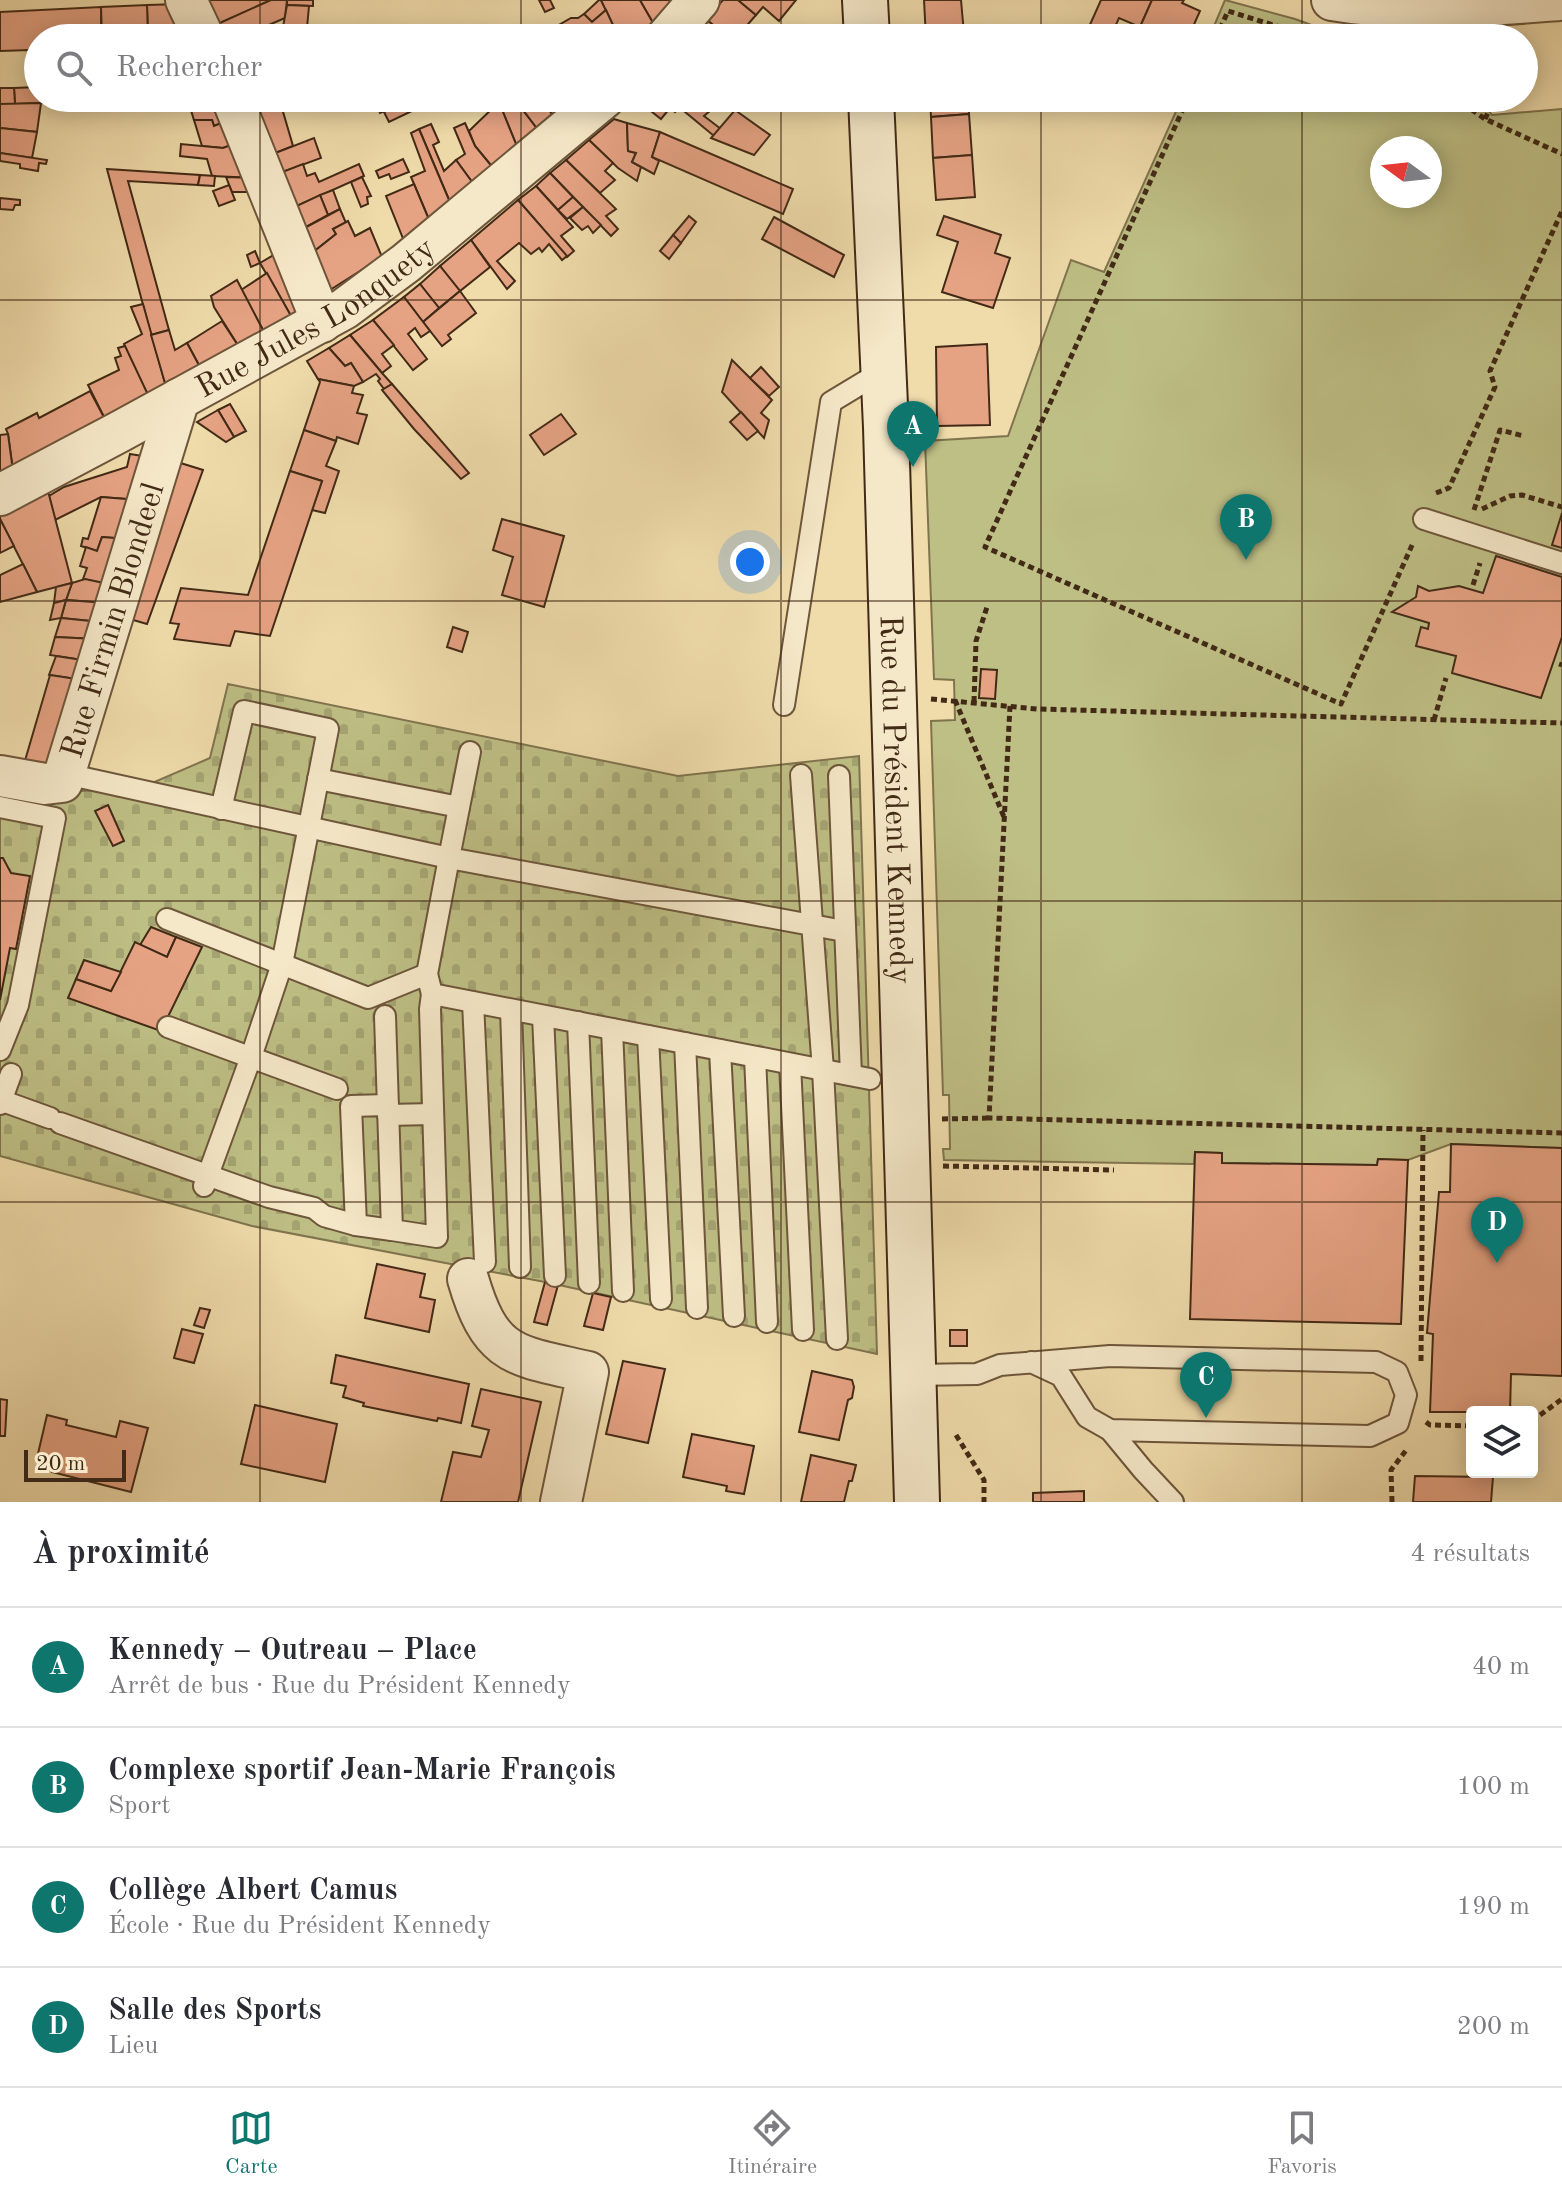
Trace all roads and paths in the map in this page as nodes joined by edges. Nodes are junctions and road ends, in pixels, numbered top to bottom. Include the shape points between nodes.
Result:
1 (186, 0) edge
2 (699, 0) edge
3 (865, 0) edge
4 (1336, 0) edge
5 (1559, 0) edge
6 (1485, 3) edge
7 (197, 24) edge
8 (678, 24) edge
9 (866, 24) edge
10 (1222, 24) edge
11 (1270, 24) edge
12 (238, 112) edge
13 (587, 112) edge
14 (872, 112) edge
15 (1182, 112) edge
16 (1475, 112) edge
17 (1488, 112) edge
18 (1485, 119) junction
19 (1562, 154) edge
20 (1562, 211) edge
21 (322, 322) junction
22 (884, 370) junction
23 (179, 399) junction
24 (1524, 436) dead end
25 (0, 495) edge
26 (1562, 507) edge
27 (1424, 519) junction
28 (1478, 535) junction
29 (1562, 563) edge
30 (1473, 585) dead end
31 (987, 607) dead end
32 (1446, 678) dead end
33 (894, 697) junction
34 (955, 700) junction
35 (974, 702) junction
36 (784, 705) dead end
37 (1010, 706) junction
38 (1434, 720) junction
39 (1562, 723) edge
40 (470, 752) dead end
41 (66, 774) junction
42 (801, 775) dead end
43 (0, 776) edge
44 (839, 776) dead end
45 (318, 779) junction
46 (0, 807) edge
47 (459, 807) junction
48 (221, 809) junction
49 (1004, 819) junction
50 (309, 828) junction
51 (449, 858) junction
52 (167, 919) dead end
53 (812, 925) junction
54 (844, 931) junction
55 (282, 964) junction
56 (429, 984) junction
57 (473, 1002) junction
58 (511, 1010) junction
59 (385, 1016) dead end
60 (543, 1016) junction
61 (578, 1022) junction
62 (168, 1027) dead end
63 (612, 1029) junction
64 (648, 1036) junction
65 (685, 1043) junction
66 (0, 1050) edge
67 (720, 1050) junction
68 (251, 1057) junction
69 (755, 1057) junction
70 (790, 1064) junction
71 (823, 1070) junction
72 (11, 1074) dead end
73 (337, 1089) dead end
74 (0, 1102) edge
75 (388, 1110) junction
76 (433, 1114) junction
77 (989, 1118) junction
78 (933, 1119) dead end
79 (1423, 1130) junction
80 (1562, 1133) edge
81 (934, 1166) dead end
82 (1114, 1170) dead end
83 (206, 1181) junction
84 (356, 1225) junction
85 (392, 1230) junction
86 (520, 1267) dead end
87 (476, 1270) joint
88 (555, 1276) dead end
89 (589, 1283) dead end
90 (623, 1291) dead end
91 (661, 1299) dead end
92 (697, 1308) dead end
93 (734, 1316) dead end
94 (767, 1322) dead end
95 (803, 1330) dead end
96 (837, 1339) dead end
97 (1031, 1362) junction
98 (913, 1375) junction
99 (1421, 1376) dead end
100 (1562, 1399) edge
101 (1538, 1417) edge
102 (1466, 1426) edge
103 (1110, 1430) junction
104 (1421, 1430) dead end
105 (1413, 1440) dead end
106 (561, 1502) edge
107 (917, 1502) edge
108 (1173, 1502) edge
109 (1392, 1502) edge

1 - 7 street
2 - 8 street
3 - 9 main road
4 - 6 street via 1399,8
5 - 6 street
10 - 11 path via 1228,11
12 - 21 street
13 - 21 street, Rue Jules Lonquety via 406,263
14 - 22 main road, Rue du Président Kennedy
15 - 27 path via 985,547 1341,704
16 - 18 path
17 - 18 path
18 - 19 path
20 - 27 path via 1490,371 1495,387 1449,488 1436,493
21 - 23 street, Rue Jules Lonquety
22 - 33 main road, Rue du Président Kennedy
22 - 36 lane via 831,402
23 - 25 street, Rue Jules Lonquety
23 - 41 street, Rue Firmin Blondeel
24 - 26 path via 1500,430 1474,512 1522,495
27 - 28 lane
28 - 29 lane
28 - 30 path via 1482,554
31 - 35 path via 976,641
32 - 38 path
33 - 34 path
33 - 98 main road, Rue du Président Kennedy
34 - 35 path
34 - 49 path
35 - 37 path
37 - 38 path
37 - 49 path
38 - 39 path
40 - 47 lane
41 - 43 street, Rue Firmin Blondeel via 55,784
41 - 48 lane
42 - 53 lane
44 - 54 lane
45 - 47 lane
45 - 48 lane via 328,729 244,711
45 - 50 lane
46 - 66 lane via 55,818 18,1005
47 - 51 lane
48 - 50 lane
49 - 77 path
50 - 51 lane
50 - 55 lane
51 - 53 lane
51 - 56 lane
52 - 55 lane
53 - 54 lane
53 - 71 lane
54 - 71 lane via 860,1077
55 - 56 lane via 368,998
55 - 68 lane
56 - 57 lane
56 - 76 lane
57 - 58 lane
57 - 87 lane
58 - 60 lane
58 - 86 lane
59 - 75 lane
60 - 61 lane
60 - 88 lane
61 - 63 lane
61 - 89 lane
62 - 68 lane
63 - 64 lane
63 - 90 lane
64 - 65 lane
64 - 91 lane
65 - 67 lane
65 - 92 lane
67 - 69 lane
67 - 93 lane
68 - 73 lane
68 - 83 lane
69 - 70 lane
69 - 94 lane
70 - 71 lane
70 - 95 lane
71 - 96 lane
72 - 74 lane
74 - 83 lane
75 - 76 lane
75 - 84 lane via 351,1106
75 - 85 lane
76 - 85 lane via 437,1237
77 - 78 path
77 - 79 path
79 - 80 path
79 - 99 path
81 - 82 path
83 - 84 lane via 314,1208
84 - 85 lane
87 - 106 street via 476,1306 499,1343 526,1358 588,1372
97 - 98 lane via 977,1374
97 - 103 lane via 1061,1376 1087,1417
97 - 103 lane via 1110,1356 1376,1362 1397,1372 1406,1395 1398,1423 1370,1436
98 - 107 main road, Rue du Président Kennedy
100 - 101 path
102 - 104 path via 1425,1422
103 - 108 lane
105 - 109 path via 1391,1470

